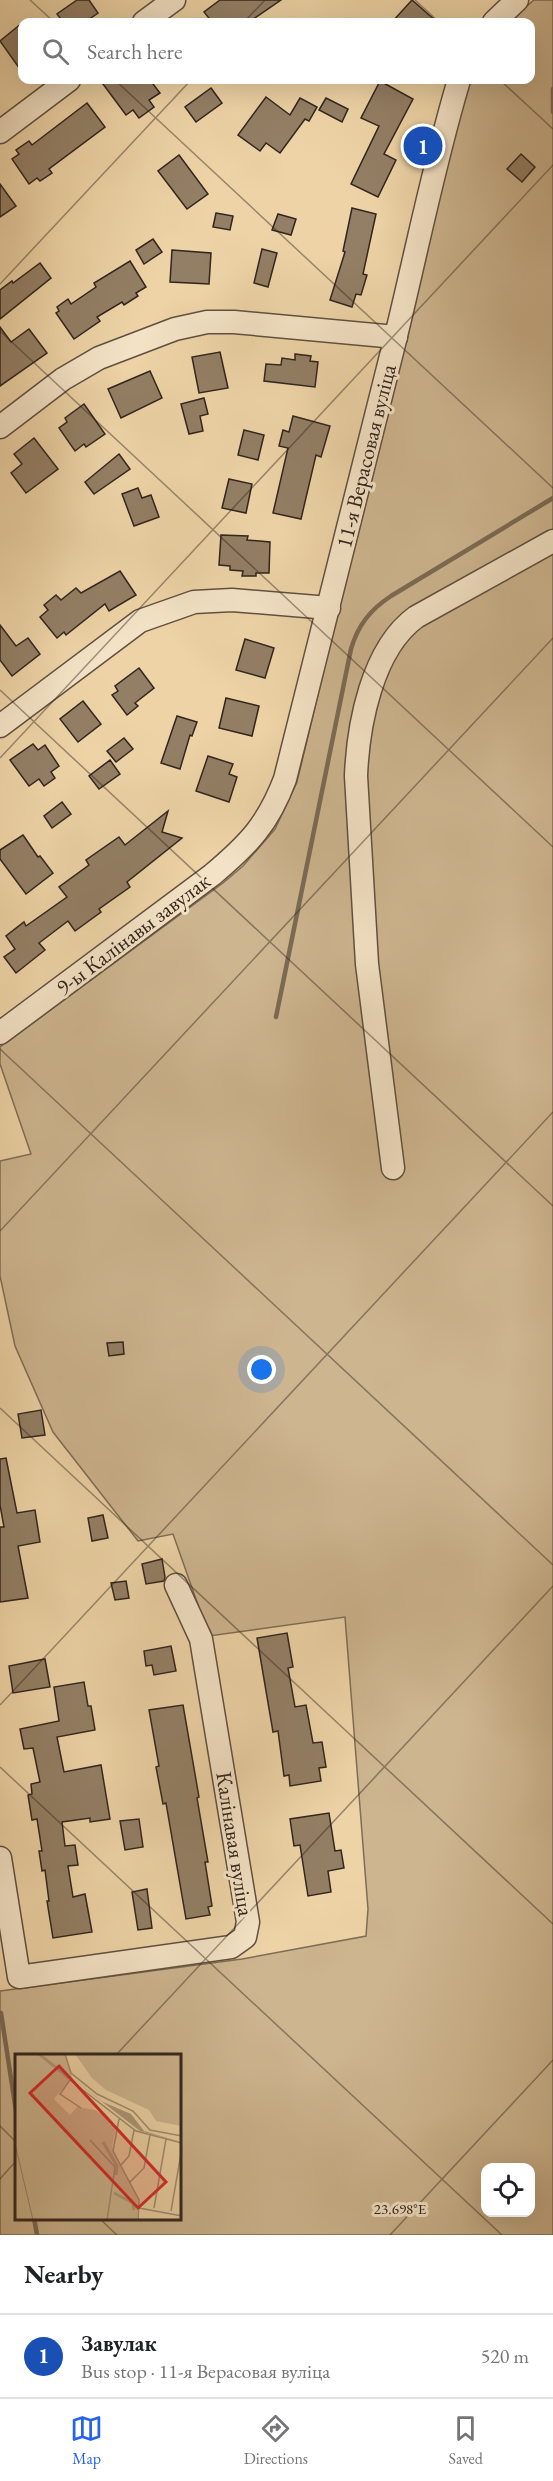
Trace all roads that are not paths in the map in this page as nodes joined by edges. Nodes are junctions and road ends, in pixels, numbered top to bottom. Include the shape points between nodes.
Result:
1 (174, 0) edge
2 (149, 18) edge
3 (64, 84) edge
4 (458, 84) edge
5 (0, 132) edge
6 (396, 337) junction
7 (0, 427) edge
8 (553, 541) edge
9 (329, 608) junction
10 (0, 726) edge
11 (261, 828) joint
12 (0, 1033) edge
13 (393, 1168) dead end
14 (176, 1585) dead end
15 (0, 1858) edge
16 (10, 1979) edge

1 - 2 street
3 - 5 street
4 - 6 street, 11-я Верасовая вуліца
6 - 7 street via 234,322 207,322 175,329 99,358 63,379
6 - 9 street, 11-я Верасовая вуліца
8 - 13 street via 402,627 380,666 362,723 356,776 367,964
9 - 10 street via 232,600 194,602 140,621
9 - 11 street, 11-я Верасовая вуліца via 285,779
11 - 12 street, 9-ы Калінавы завулак via 237,854 193,890
14 - 16 street, Калінавая вуліца via 201,1639 248,1930 239,1944 231,1947
15 - 16 street, Калінавая вуліца

